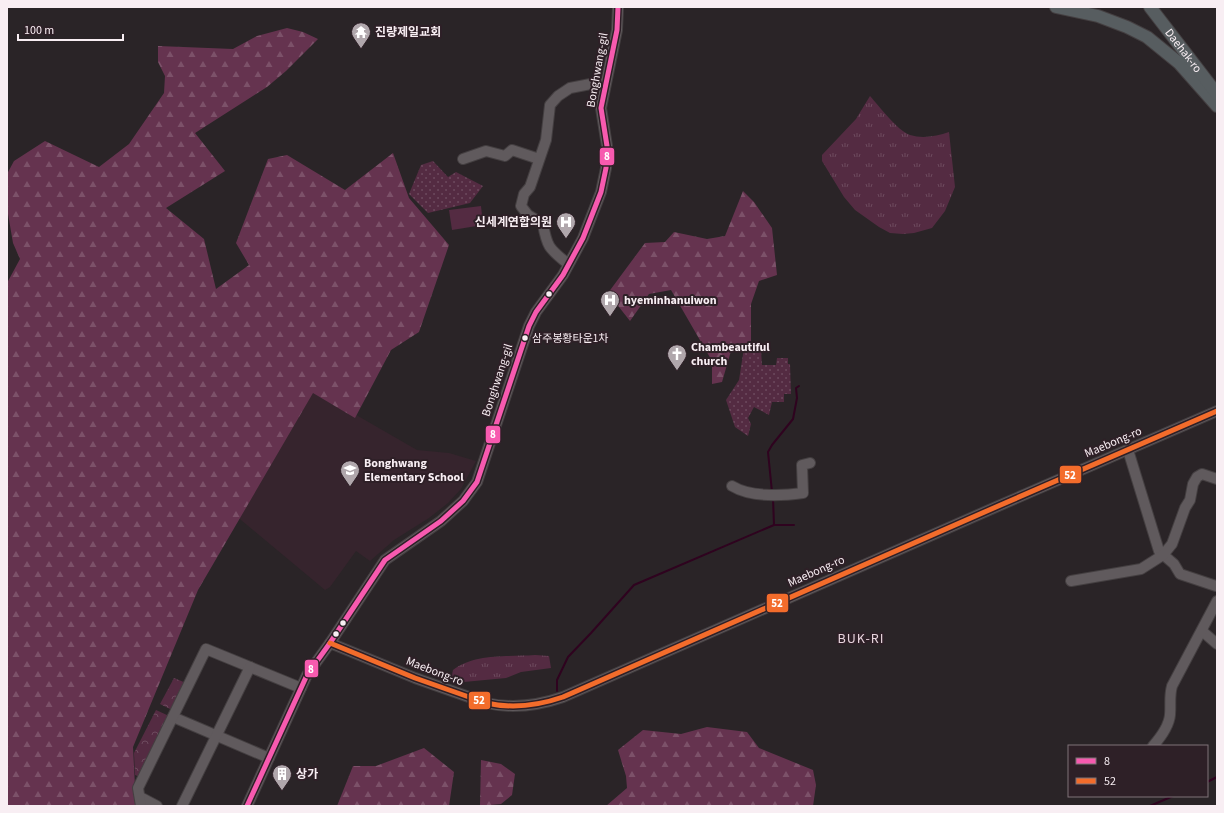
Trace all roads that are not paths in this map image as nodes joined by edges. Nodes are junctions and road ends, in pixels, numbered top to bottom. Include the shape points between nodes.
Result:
1 (618, 7) edge
2 (1056, 7) edge
3 (1150, 7) edge
4 (606, 81) junction
5 (1217, 94) edge
6 (1217, 106) edge
7 (463, 159) dead end
8 (539, 159) junction
9 (568, 264) junction
10 (1217, 411) edge
11 (1128, 450) junction
12 (806, 464) dead end
13 (1217, 479) edge
14 (732, 486) dead end
15 (1163, 555) junction
16 (1071, 581) dead end
17 (1217, 586) edge
18 (1217, 601) edge
19 (1202, 631) junction
20 (330, 643) junction
21 (1217, 644) edge
22 (250, 667) junction
23 (301, 688) junction
24 (173, 717) junction
25 (216, 735) junction
26 (1154, 745) edge
27 (269, 758) junction
28 (140, 802) edge
29 (157, 806) edge
30 (182, 806) edge
31 (247, 806) edge

1 - 4 street, Bonghwang-gil via 617,30
2 - 6 main road via 1098,16 1147,37 1179,63
3 - 5 main road, Daehak-ro
4 - 8 street via 570,88 550,105 546,140
4 - 9 street, Bonghwang-gil via 601,108 607,146 606,168 596,206 583,238
7 - 8 street via 486,151 505,156 512,150
8 - 9 street via 521,206 528,215 543,224 546,242 551,250
9 - 20 street, Bonghwang-gil via 529,326 477,482 472,490 441,521 385,560
10 - 11 street, Maebong-ro
11 - 15 street via 1159,551
11 - 20 street, Maebong-ro via 558,698 520,707 497,706 415,678
12 - 14 street via 803,493 774,495 740,491
13 - 15 street via 1202,474 1197,478 1172,544
15 - 16 street via 1140,569
15 - 17 street via 1174,564 1180,574
18 - 19 street
19 - 21 street
19 - 26 street via 1172,686 1170,717 1161,738
20 - 23 street, Bonghwang-gil
22 - 23 street
22 - 24 street via 206,649
22 - 25 street
23 - 27 street, Bonghwang-gil
24 - 25 street
24 - 28 street via 138,788
25 - 27 street
25 - 30 street
27 - 31 street, Bonghwang-gil
28 - 29 street

